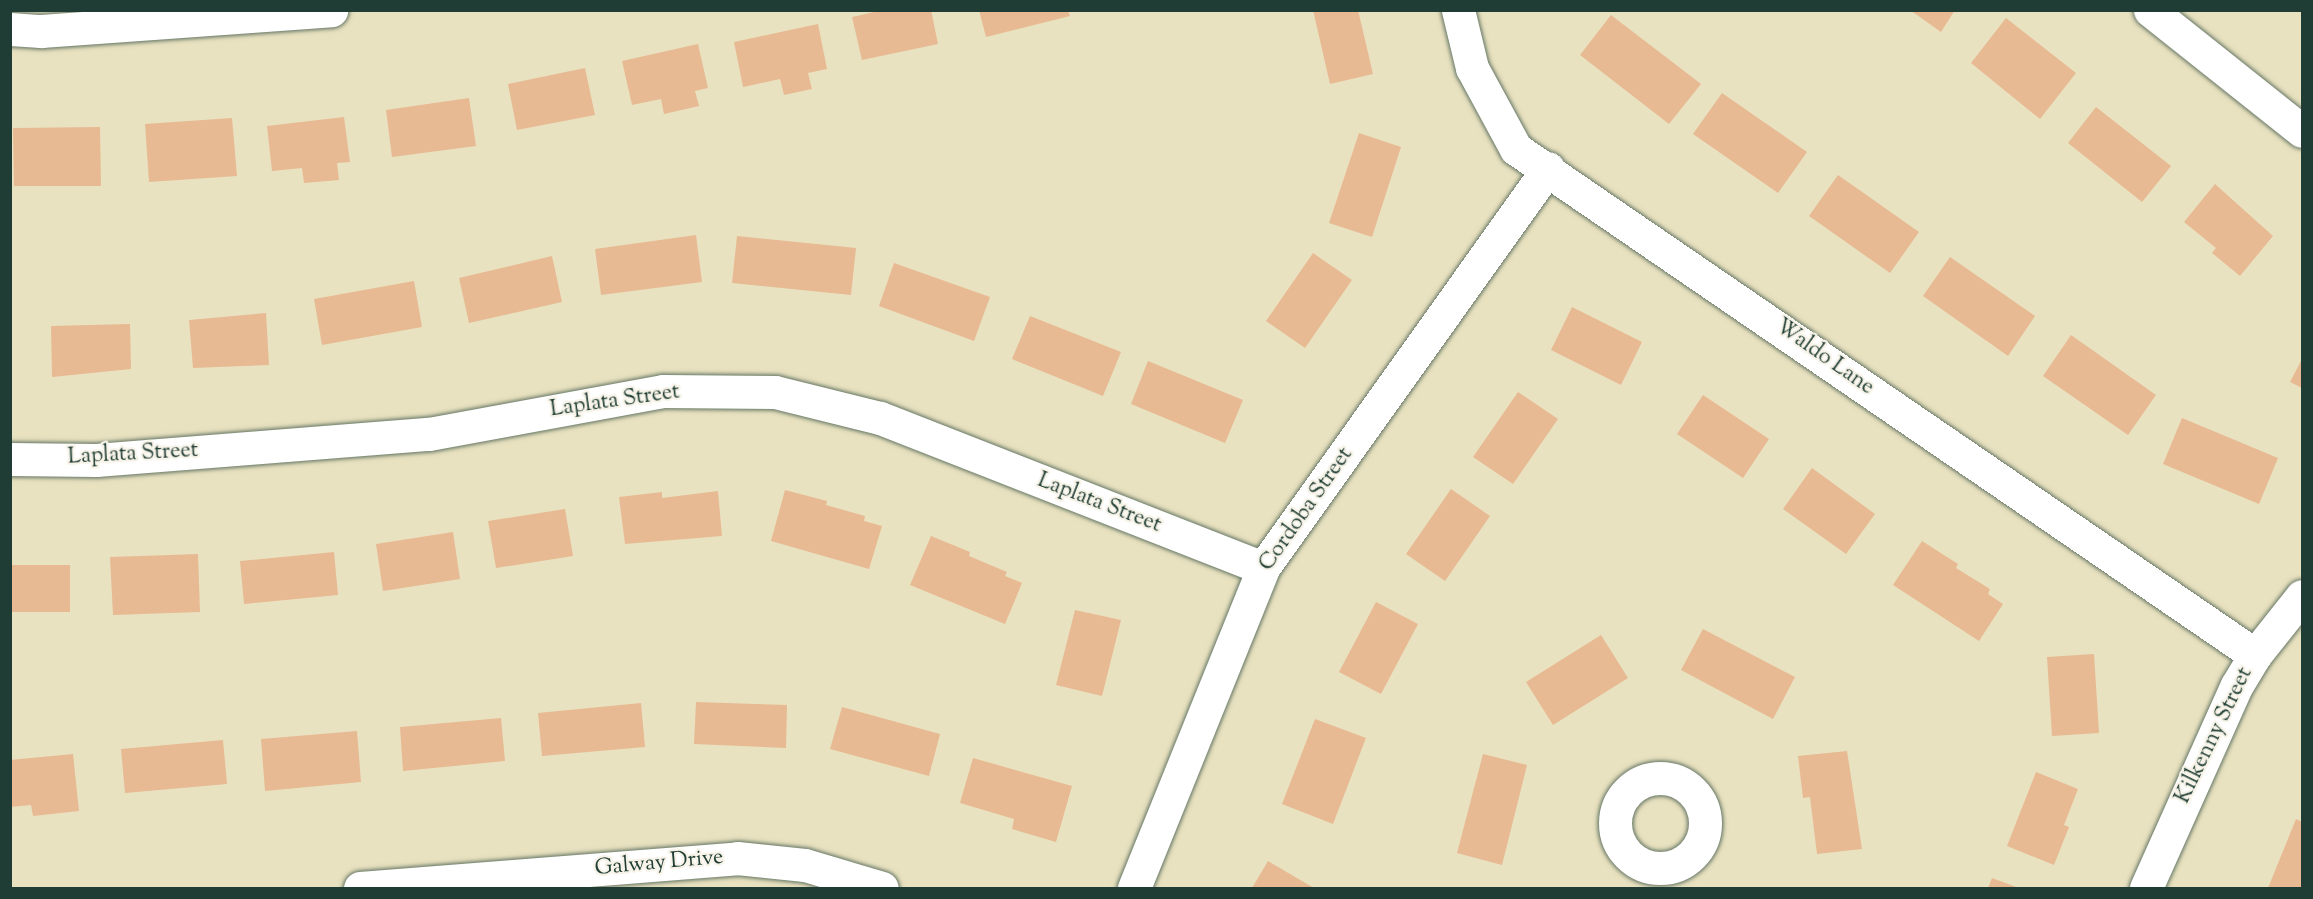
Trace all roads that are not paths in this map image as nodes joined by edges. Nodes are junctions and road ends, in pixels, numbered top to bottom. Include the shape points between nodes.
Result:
1 (331, 10) edge
2 (1458, 10) edge
3 (2150, 10) edge
4 (10, 29) edge
5 (2302, 131) edge
6 (1548, 168) junction
7 (10, 459) edge
8 (1263, 568) junction
9 (2302, 596) edge
10 (2255, 655) junction
11 (360, 888) edge
12 (882, 888) edge
13 (1134, 888) edge
14 (2146, 888) edge

1 - 4 street via 41,31
2 - 6 street, Waldo Lane via 1472,68 1516,149
3 - 5 street
6 - 8 street, Cordoba Street
6 - 10 street, Waldo Lane
7 - 8 street, Laplata Street via 96,460 429,434 663,391 775,392 880,418
8 - 13 street, Cordoba Street
9 - 10 street, Kilkenny Street
10 - 14 street, Kilkenny Street via 2237,685
11 - 12 street, Galway Drive via 738,858 805,865

